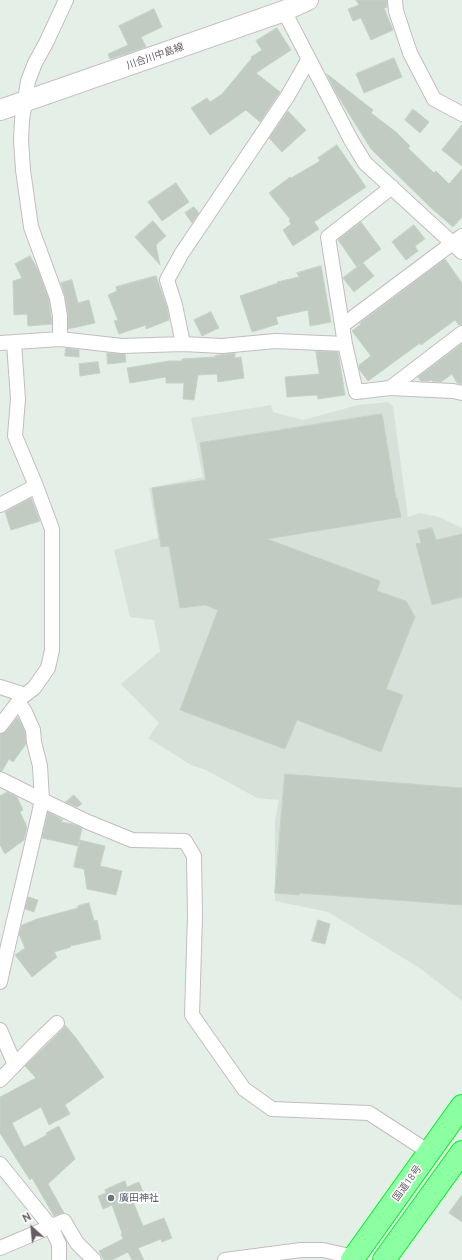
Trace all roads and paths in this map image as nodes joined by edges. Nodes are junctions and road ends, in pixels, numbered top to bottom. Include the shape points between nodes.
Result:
1 (66, 0) edge
2 (308, 0) edge
3 (395, 0) edge
4 (284, 11) junction
5 (308, 58) junction
6 (25, 101) junction
7 (0, 110) edge
8 (462, 114) edge
9 (392, 187) junction
10 (459, 244) edge
11 (343, 325) junction
12 (462, 333) edge
13 (60, 339) junction
14 (0, 343) edge
15 (14, 343) junction
16 (183, 344) junction
17 (345, 344) junction
18 (390, 388) junction
19 (462, 393) edge
20 (36, 486) junction
21 (0, 505) edge
22 (0, 687) edge
23 (20, 700) junction
24 (0, 726) edge
25 (0, 779) edge
26 (42, 800) junction
27 (0, 982) edge
28 (57, 1023) dead end
29 (0, 1030) edge
30 (15, 1065) junction
31 (0, 1080) edge
32 (462, 1106) edge
33 (429, 1152) junction
34 (462, 1152) edge
35 (0, 1164) edge
36 (51, 1227) junction
37 (0, 1248) edge
38 (353, 1259) edge
39 (60, 1260) edge
40 (94, 1260) edge
41 (225, 1260) edge
42 (384, 1260) edge

1 - 6 street via 35,63 28,81
2 - 4 main road, 川合川中島線
3 - 8 street via 410,53 434,99
4 - 5 street
4 - 6 main road, 川合川中島線
5 - 9 street via 365,163
5 - 16 street via 286,97 182,253 167,280
6 - 7 main road, 川合川中島線
6 - 13 street via 21,140 23,170 32,227 57,298
9 - 10 street
9 - 11 street via 328,237
10 - 11 street
11 - 17 street
12 - 18 street
13 - 15 street
13 - 16 street via 122,346
14 - 15 street
15 - 20 street via 18,399 15,436
16 - 17 street via 222,346 274,341
17 - 18 street via 356,392
18 - 19 street
20 - 21 street
20 - 23 street via 52,529 52,650 48,668 34,688
22 - 23 street via 19,693
23 - 24 street
23 - 26 street via 33,730 40,766
25 - 26 street
26 - 27 street
26 - 33 street via 132,840 185,841 194,856 192,1015 244,1090 272,1109 369,1113
28 - 30 street
29 - 30 street
30 - 31 street
32 - 33 highway, 国道18号
33 - 38 highway, 国道18号
34 - 42 highway
35 - 36 street
36 - 37 street
36 - 39 street via 59,1244
36 - 40 street via 64,1221 77,1243
38 - 41 street via 323,1250 301,1250

